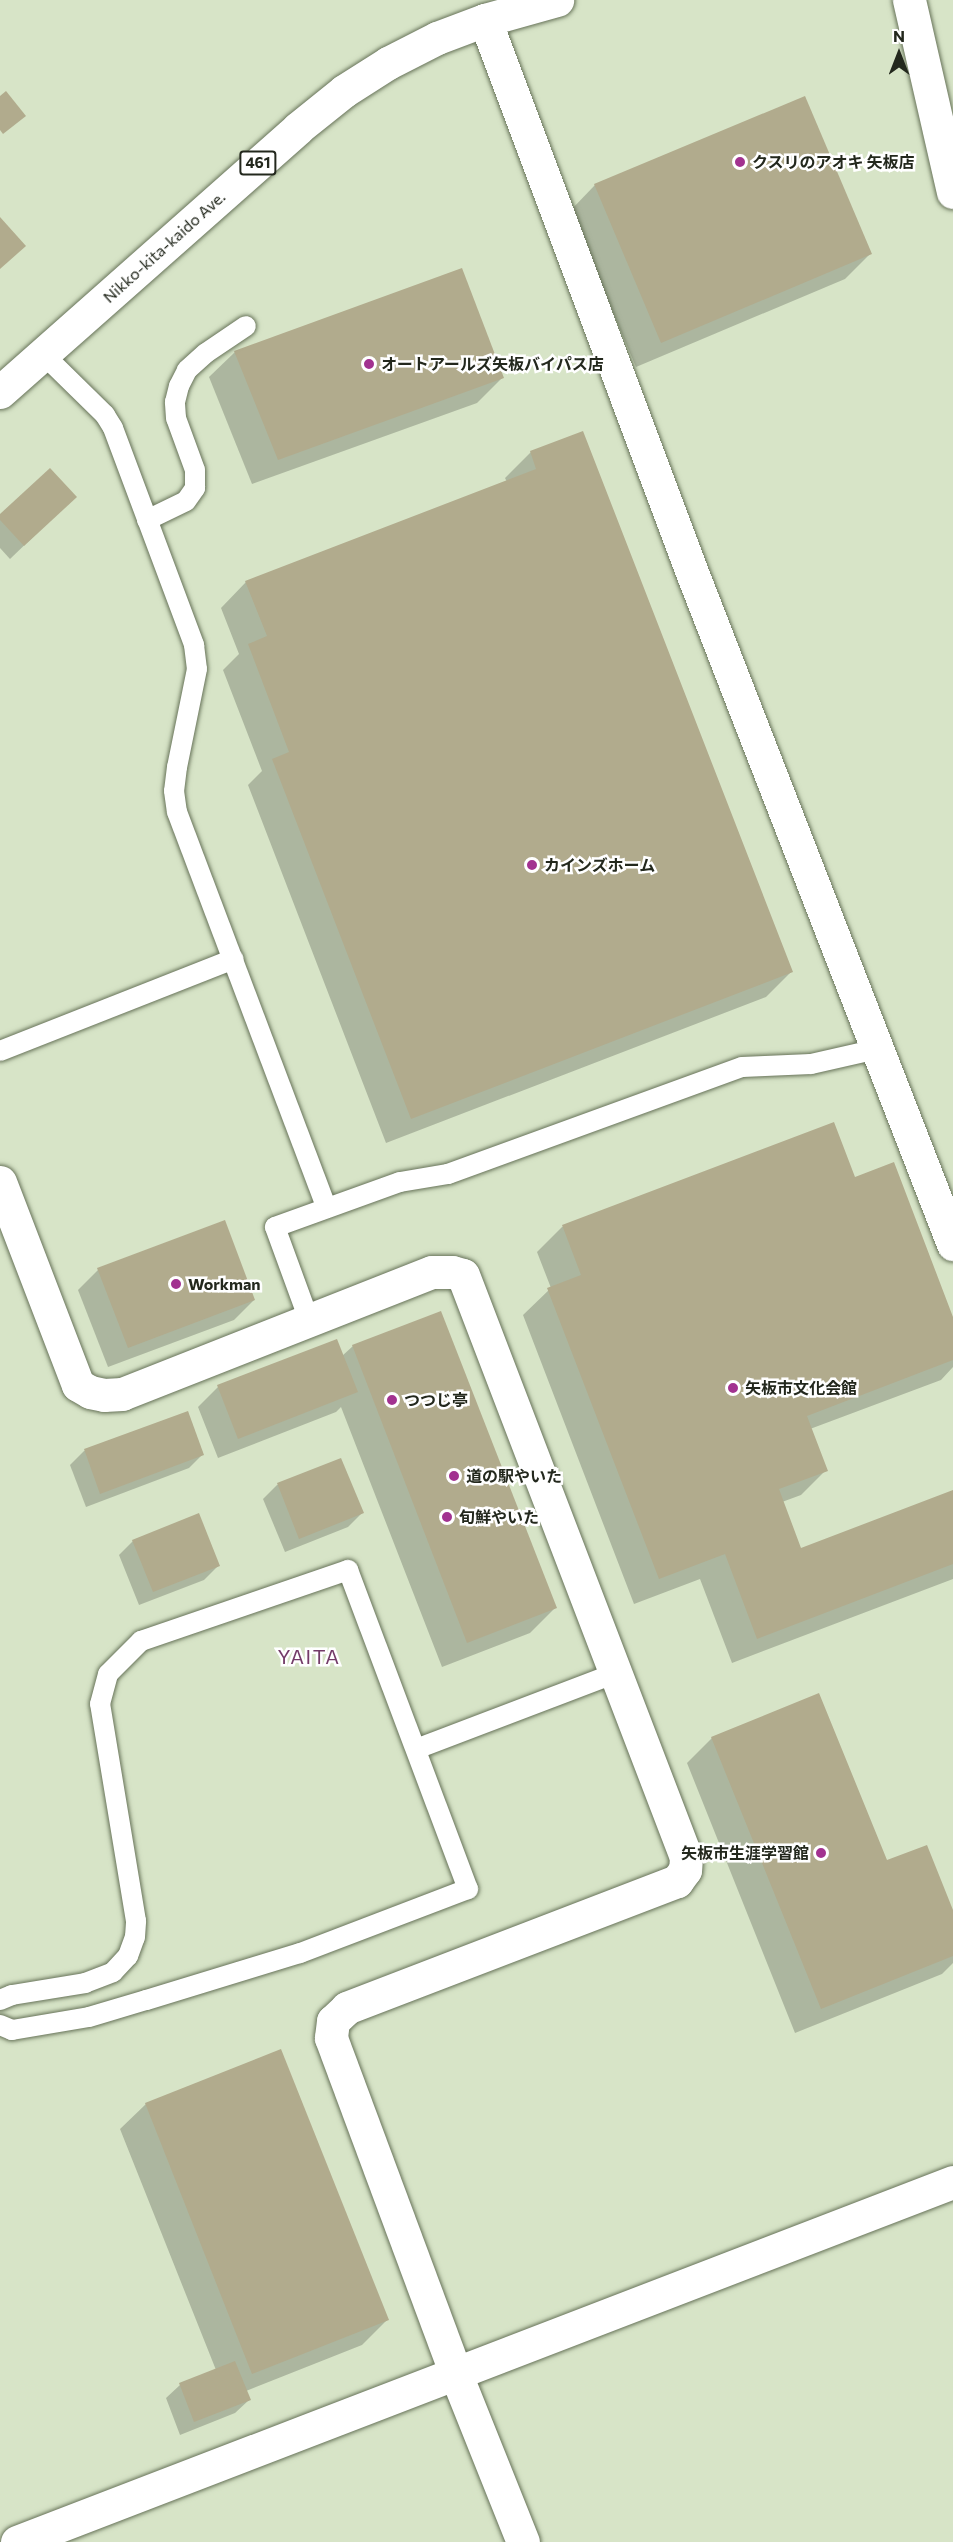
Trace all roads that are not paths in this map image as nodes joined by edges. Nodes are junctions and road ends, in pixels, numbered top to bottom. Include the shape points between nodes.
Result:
1 (557, 0) edge
2 (909, 0) edge
3 (485, 20) junction
4 (953, 192) edge
5 (246, 326) dead end
6 (43, 354) junction
7 (0, 392) edge
8 (147, 520) junction
9 (233, 959) junction
10 (877, 1049) junction
11 (0, 1051) edge
12 (0, 1182) edge
13 (327, 1208) junction
14 (953, 1244) edge
15 (309, 1320) junction
16 (616, 1674) junction
17 (416, 1749) junction
18 (0, 2000) edge
19 (0, 2025) edge
20 (953, 2182) edge
21 (455, 2372) junction
22 (17, 2542) edge
23 (523, 2542) edge

1 - 3 main road, Nikko-kita-kaido Ave. / 461
2 - 4 main road
3 - 6 main road, Nikko-kita-kaido Ave. / 461 via 427,43 345,91
3 - 10 main road via 693,575
5 - 8 lane via 206,352 187,370 175,402 176,418 195,470 195,488 186,501
6 - 7 main road, Nikko-kita-kaido Ave. / 461
6 - 8 lane via 105,415
8 - 9 lane via 194,645 197,669 177,767 177,812
9 - 11 lane
9 - 13 lane
10 - 13 lane via 811,1064 742,1067 448,1174 400,1182
10 - 14 main road
12 - 15 main road via 78,1385 90,1392 122,1394
13 - 15 lane via 275,1227
15 - 16 main road via 432,1272 463,1275
16 - 17 lane
16 - 21 main road via 686,1857 685,1870 677,1881 347,2008 333,2021 331,2038
17 - 18 lane via 348,1570 141,1641 108,1674 99,1704 136,1921 128,1956 113,1972 85,1983
17 - 19 lane via 468,1888 300,1953 146,2000 89,2016 12,2030
20 - 21 main road
21 - 22 main road
21 - 23 main road

